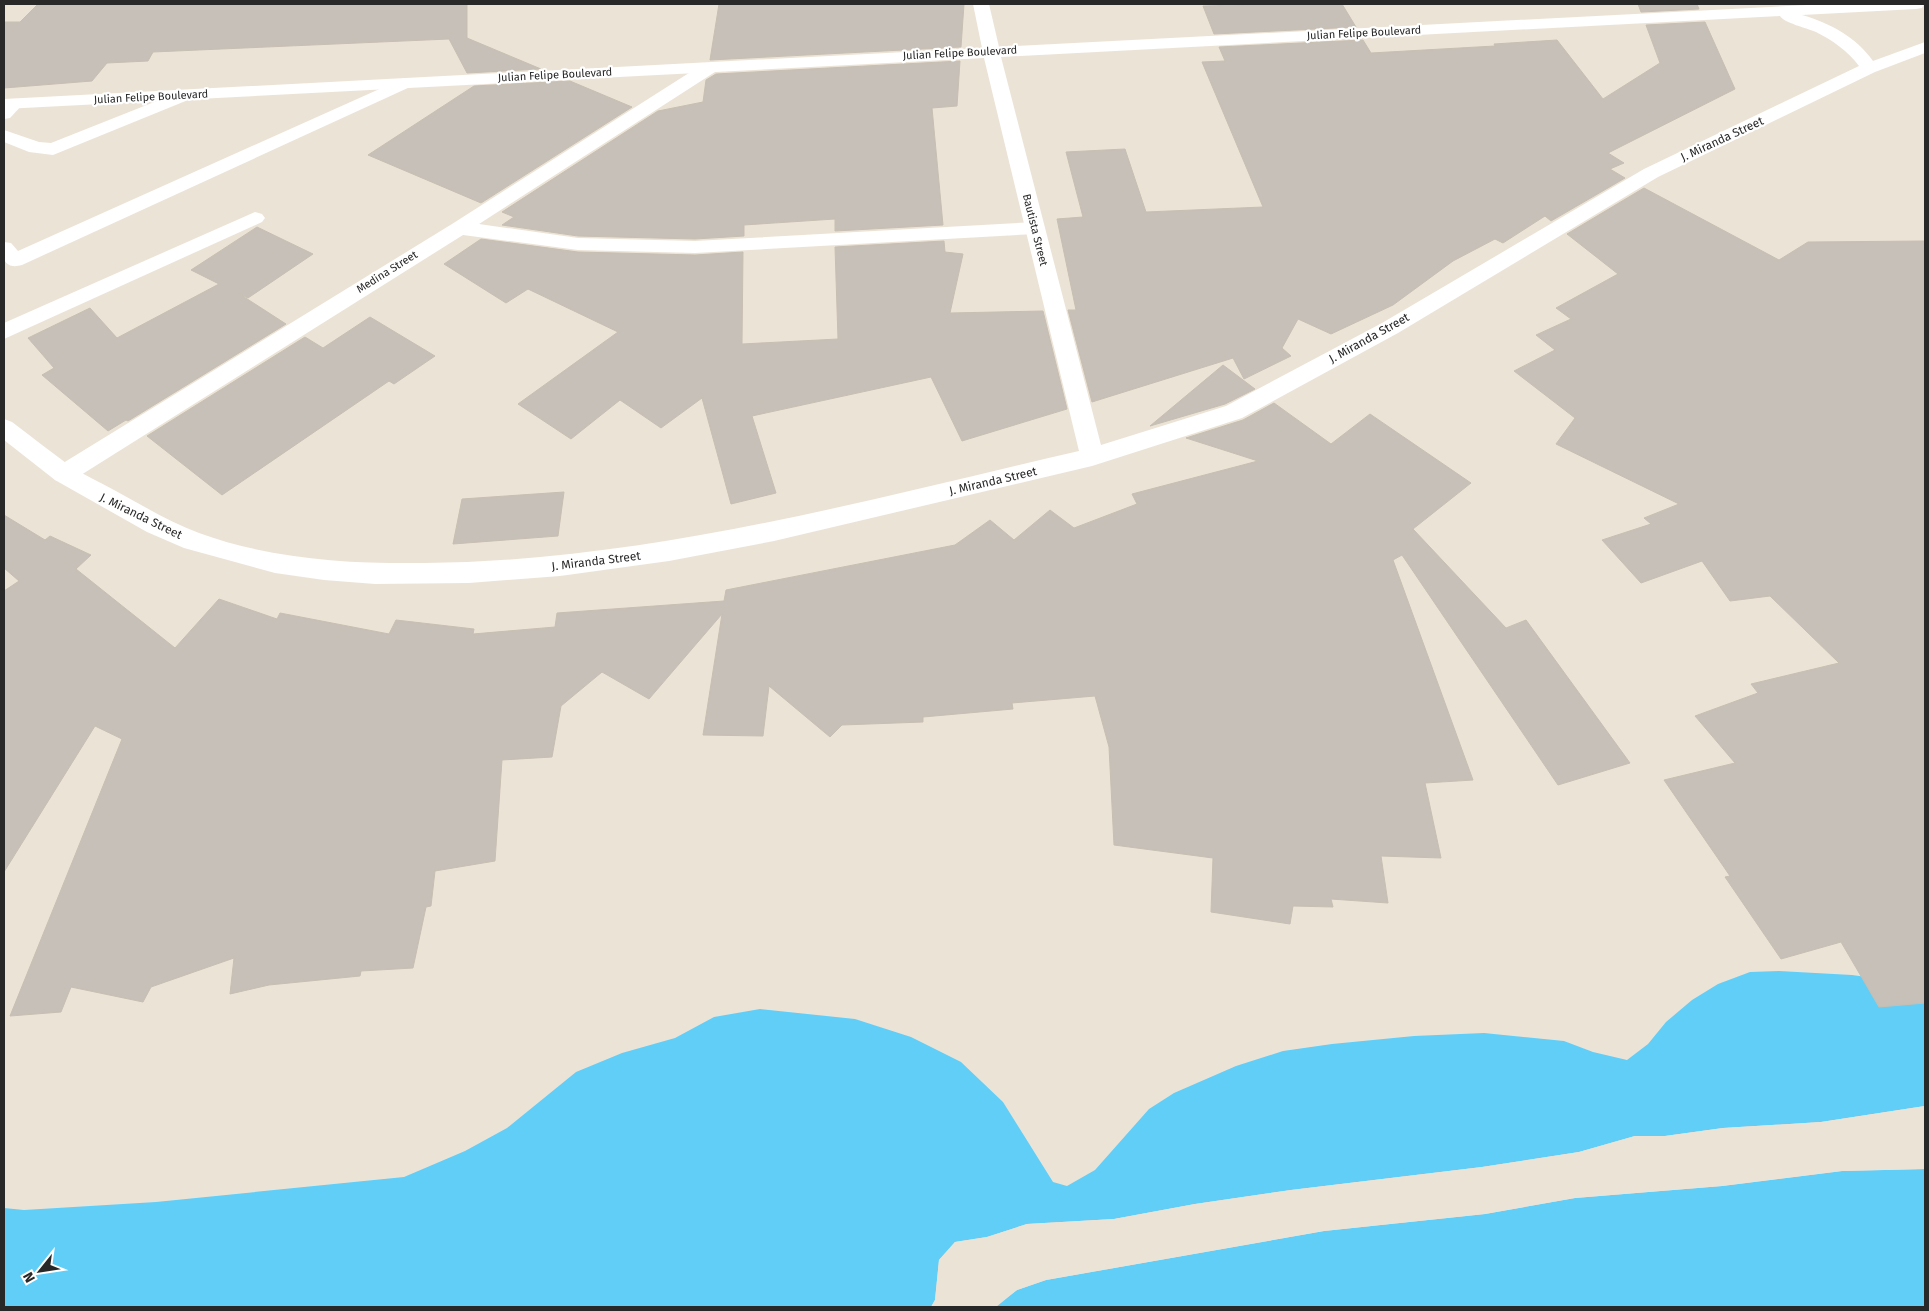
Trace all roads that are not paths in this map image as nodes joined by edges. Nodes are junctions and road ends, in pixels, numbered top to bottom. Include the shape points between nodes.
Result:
1 (981, 4) edge
2 (1916, 4) edge
3 (1776, 12) junction
4 (1925, 47) edge
5 (991, 51) junction
6 (709, 68) junction
7 (1869, 68) junction
8 (404, 83) junction
9 (182, 96) junction
10 (7, 107) edge
11 (4, 136) edge
12 (255, 218) dead end
13 (459, 228) junction
14 (1034, 228) junction
15 (4, 248) edge
16 (4, 332) edge
17 (6, 433) edge
18 (1092, 457) junction
19 (64, 474) junction

1 - 5 main road, Bautista Street
2 - 3 main road, Julian Felipe Boulevard
3 - 5 main road, Julian Felipe Boulevard
3 - 7 main road via 1810,23 1839,38 1862,57
4 - 7 main road, J. Miranda Street
5 - 6 main road, Julian Felipe Boulevard
5 - 14 main road, Bautista Street
6 - 8 main road, Julian Felipe Boulevard
6 - 13 main road, Medina Street
7 - 18 main road, J. Miranda Street via 1651,173 1390,328 1234,412
8 - 9 main road, Julian Felipe Boulevard
8 - 15 main road via 15,260
9 - 10 main road, Julian Felipe Boulevard
9 - 11 main road via 53,149 36,148
12 - 16 main road
13 - 14 main road via 578,244 695,247
13 - 19 main road, Medina Street
14 - 18 main road, Bautista Street
17 - 19 main road, J. Miranda Street
18 - 19 main road, J. Miranda Street via 783,529 679,549 560,566 375,574 275,562 193,541 156,525

